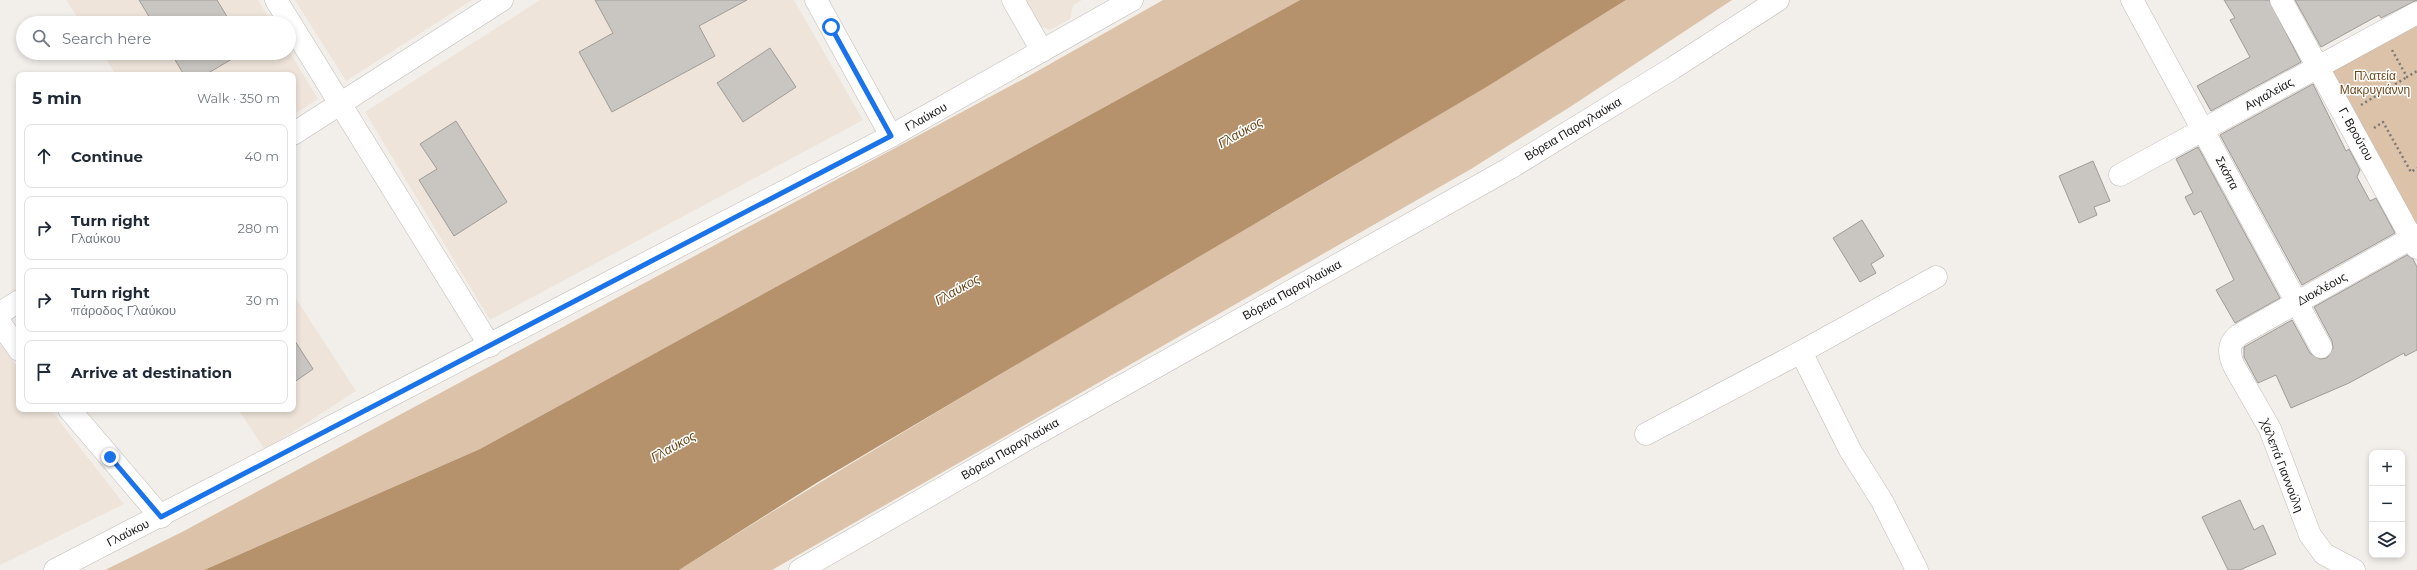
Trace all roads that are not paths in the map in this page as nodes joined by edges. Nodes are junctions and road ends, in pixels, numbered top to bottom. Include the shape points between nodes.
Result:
1 (276, 0) edge
2 (502, 0) edge
3 (816, 0) edge
4 (1013, 0) edge
5 (1132, 0) edge
6 (1778, 0) edge
7 (2132, 0) edge
8 (2281, 0) edge
9 (2415, 10) edge
10 (286, 16) edge
11 (296, 32) edge
12 (1042, 51) junction
13 (2318, 67) junction
14 (341, 105) junction
15 (2205, 130) junction
16 (296, 132) edge
17 (891, 136) junction
18 (2120, 175) dead end
19 (2415, 241) edge
20 (1936, 277) dead end
21 (16, 303) edge
22 (2298, 303) junction
23 (0, 313) edge
24 (0, 323) edge
25 (16, 346) edge
26 (490, 346) junction
27 (2230, 346) joint
28 (2321, 346) dead end
29 (1802, 352) junction
30 (73, 412) edge
31 (1646, 434) dead end
32 (161, 517) junction
33 (55, 570) edge
34 (800, 570) edge
35 (1917, 570) edge
36 (2354, 570) edge

1 - 10 street
2 - 14 street
3 - 17 street
4 - 12 street
5 - 12 street, Γλαύκου
6 - 34 street, Βόρεια Παραγλαύκια via 1510,168
7 - 15 street, Σκόπα
8 - 13 street, Γ. Βρούτου
9 - 13 street, Αιγιαλείας via 2382,32
11 - 14 street
12 - 17 street, Γλαύκου
13 - 15 street, Αιγιαλείας
13 - 19 street, Γ. Βρούτου
14 - 16 street
14 - 26 street
15 - 18 street, Αιγιαλείας
15 - 22 street, Σκόπα
17 - 26 street, Γλαύκου
19 - 22 street, Διοκλέους
20 - 29 street
21 - 23 street
22 - 27 street, Διοκλέους via 2239,335
22 - 28 street, Σκόπα
24 - 25 street
26 - 32 street, Γλαύκου
27 - 36 street, Χαλεπά Γιαννούλη via 2234,366 2270,429 2310,535 2324,554
29 - 31 street
29 - 35 street via 1850,450 1882,501
30 - 32 street
32 - 33 street, Γλαύκου

